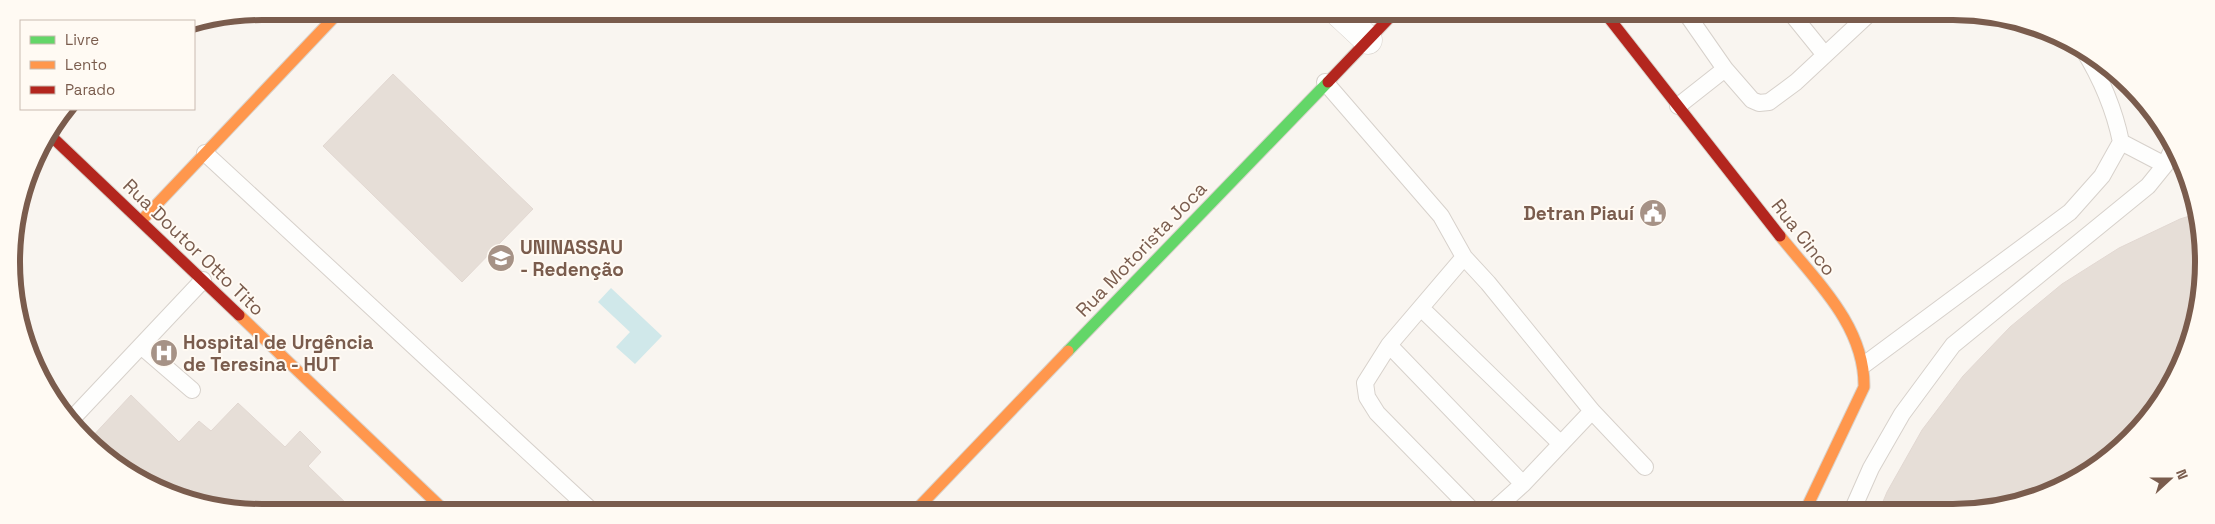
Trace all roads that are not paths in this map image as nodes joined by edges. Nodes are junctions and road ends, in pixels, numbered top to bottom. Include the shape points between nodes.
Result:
1 (332, 20) edge
2 (1347, 20) edge
3 (1387, 20) edge
4 (1610, 20) edge
5 (1691, 20) edge
6 (1797, 20) edge
7 (1862, 20) edge
8 (1368, 40) junction
9 (1825, 55) junction
10 (2092, 65) edge
11 (1724, 69) junction
12 (1325, 82) junction
13 (1678, 106) junction
14 (54, 138) edge
15 (2121, 142) junction
16 (205, 154) junction
17 (2168, 157) edge
18 (141, 220) junction
19 (1464, 257) junction
20 (203, 280) junction
21 (1421, 308) junction
22 (1389, 345) junction
23 (141, 346) junction
24 (1865, 364) junction
25 (192, 390) dead end
26 (1592, 411) junction
27 (75, 416) edge
28 (1561, 444) junction
29 (1645, 467) dead end
30 (1523, 484) junction
31 (437, 504) edge
32 (584, 504) edge
33 (922, 504) edge
34 (1466, 504) edge
35 (1501, 504) edge
36 (1809, 504) edge
37 (1855, 504) edge

1 - 16 street
2 - 8 street
3 - 8 street, Rua Motorista Joca
4 - 13 street, Rua Cinco
5 - 11 lane
6 - 9 lane
7 - 9 lane
8 - 12 street, Rua Motorista Joca
9 - 11 lane via 1769,102 1752,100
10 - 15 lane via 2112,107
11 - 13 lane
12 - 19 lane via 1441,216
12 - 33 street, Rua Motorista Joca
13 - 24 street, Rua Cinco via 1838,309 1856,336
14 - 18 street, Rua Doutor Otto Tito
15 - 17 lane
15 - 24 lane via 2102,176 2070,212
16 - 18 street
16 - 32 lane
17 - 37 lane via 2148,186 1953,345 1902,414 1871,468
18 - 20 street, Rua Doutor Otto Tito
19 - 21 lane
19 - 26 lane
20 - 23 lane
20 - 31 street, Rua Doutor Otto Tito
21 - 22 lane
21 - 28 lane
22 - 30 lane
22 - 34 lane via 1366,384 1367,397 1377,413
23 - 25 lane
23 - 27 lane
24 - 36 street, Rua Cinco via 1864,386
26 - 28 lane
26 - 29 lane
28 - 30 lane
30 - 35 lane

